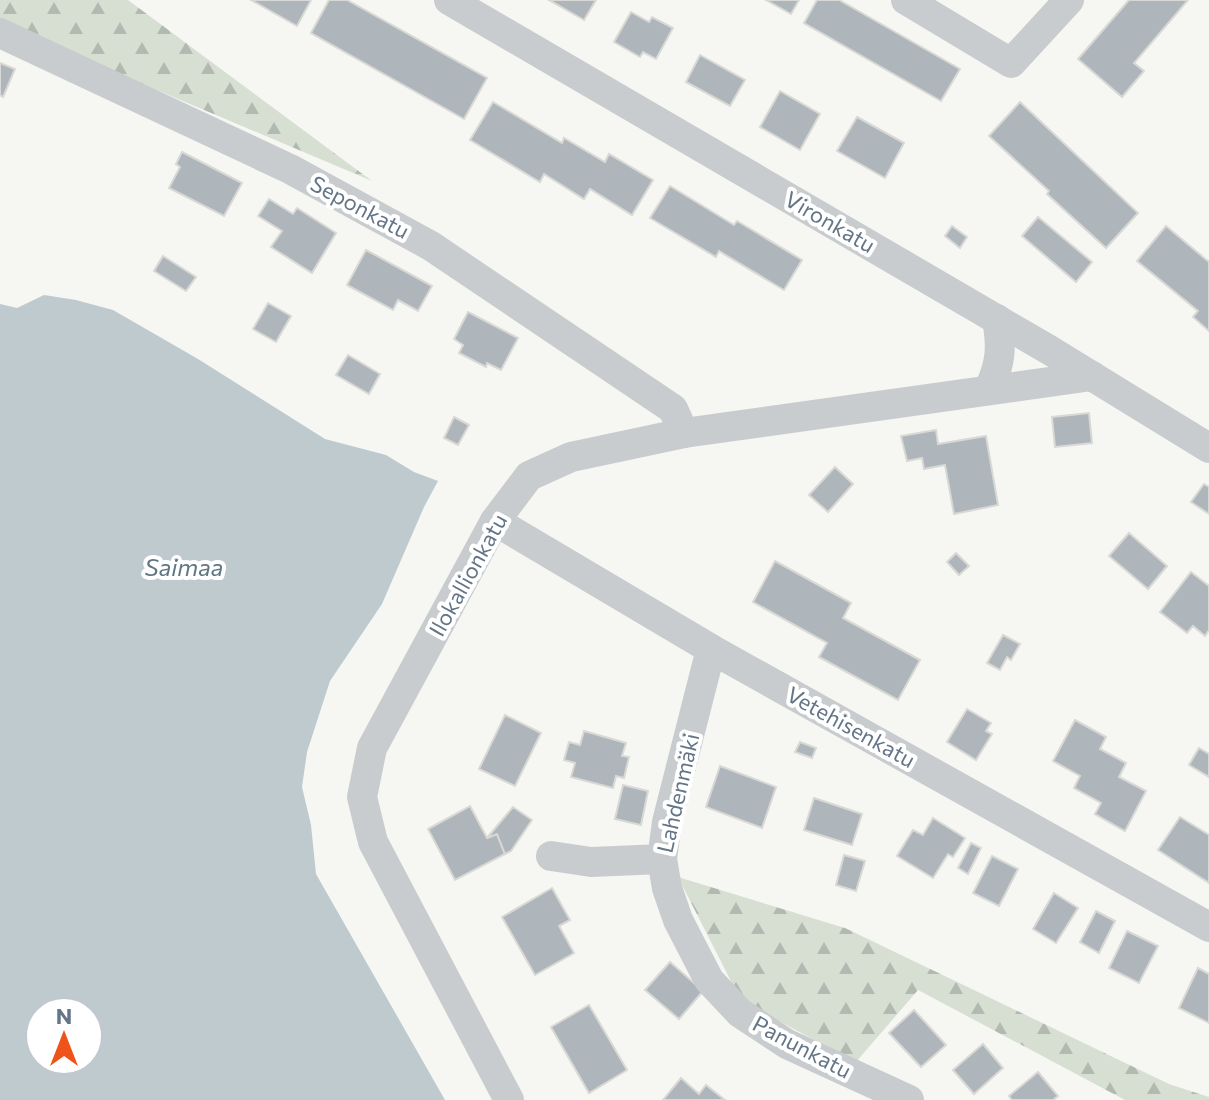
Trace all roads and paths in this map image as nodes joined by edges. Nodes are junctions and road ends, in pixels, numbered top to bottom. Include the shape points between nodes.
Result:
1 (449, 0) edge
2 (906, 0) edge
3 (1069, 0) edge
4 (0, 33) edge
5 (997, 319) junction
6 (1092, 376) junction
7 (989, 389) junction
8 (684, 433) junction
9 (1209, 448) edge
10 (495, 521) junction
11 (711, 649) junction
12 (551, 856) dead end
13 (662, 859) junction
14 (1209, 927) edge
15 (740, 1013) joint
16 (509, 1100) edge
17 (909, 1100) edge

1 - 5 street, Vironkatu
2 - 3 street via 1011,63
4 - 8 street, Seponkatu via 290,169 431,246 673,409
5 - 6 street, Vironkatu
5 - 7 street via 1002,345
6 - 7 street, Ilokallionkatu
6 - 9 street, Vironkatu
7 - 8 street, Ilokallionkatu
8 - 10 street, Ilokallionkatu via 571,457 529,476
10 - 11 street, Vetehisenkatu
10 - 16 street, Ilokallionkatu via 372,748 362,797 373,842
11 - 13 street, Lahdenmäki
11 - 14 street, Vetehisenkatu
12 - 13 street via 591,862
13 - 15 street, Lahdenmäki via 678,920 709,980
15 - 17 street, Panunkatu via 787,1044

